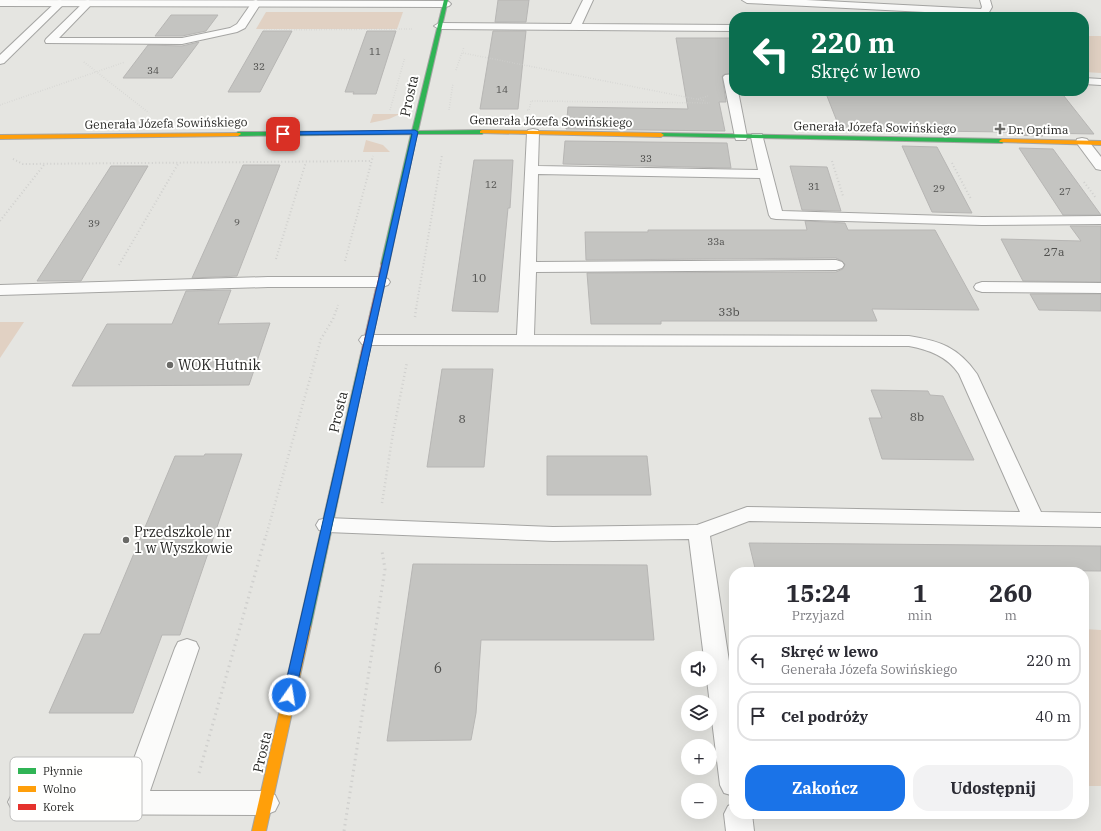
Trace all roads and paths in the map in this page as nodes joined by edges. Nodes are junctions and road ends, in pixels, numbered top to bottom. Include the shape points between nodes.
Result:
1 (588, 0) edge
2 (747, 0) edge
3 (985, 0) edge
4 (163, 1) edge
5 (66, 2) edge
6 (271, 2) edge
7 (445, 2) edge
8 (0, 3) edge
9 (88, 3) junction
10 (256, 3) junction
11 (891, 8) junction
12 (894, 12) edge
13 (943, 12) edge
14 (984, 12) edge
15 (439, 26) junction
16 (575, 27) junction
17 (729, 28) edge
18 (414, 29) dead end
19 (257, 30) dead end
20 (76, 41) junction
21 (464, 41) dead end
22 (407, 51) dead end
23 (463, 53) junction
24 (0, 61) edge
25 (455, 72) dead end
26 (454, 80) dead end
27 (1089, 82) edge
28 (1101, 82) edge
29 (733, 96) edge
30 (390, 110) dead end
31 (449, 110) dead end
32 (524, 111) dead end
33 (152, 115) dead end
34 (415, 132) junction
35 (533, 133) junction
36 (0, 137) edge
37 (741, 137) junction
38 (757, 137) junction
39 (1082, 142) junction
40 (1101, 143) edge
41 (446, 152) dead end
42 (373, 156) dead end
43 (839, 160) dead end
44 (306, 162) dead end
45 (951, 162) dead end
46 (179, 163) dead end
47 (44, 164) dead end
48 (1101, 166) edge
49 (532, 170) junction
50 (766, 174) junction
51 (850, 217) junction
52 (1101, 220) edge
53 (0, 221) edge
54 (982, 221) junction
55 (836, 265) dead end
56 (528, 267) junction
57 (268, 282) junction
58 (341, 282) junction
59 (382, 282) junction
60 (106, 287) junction
61 (982, 288) dead end
62 (1101, 288) edge
63 (0, 290) edge
64 (415, 320) dead end
65 (368, 340) junction
66 (525, 340) junction
67 (408, 356) dead end
68 (1034, 519) junction
69 (1101, 520) edge
70 (327, 525) junction
71 (379, 527) junction
72 (699, 532) junction
73 (187, 648) dead end
74 (729, 749) edge
75 (142, 774) edge
76 (142, 802) edge
77 (190, 802) junction
78 (265, 803) junction
79 (739, 819) edge
80 (259, 831) edge
81 (344, 831) edge
82 (740, 831) edge

1 - 16 lane
2 - 11 lane via 781,6
3 - 14 lane via 987,7
4 - 9 street
4 - 10 street
5 - 8 street
5 - 9 street
5 - 24 lane
6 - 7 street
6 - 10 street
7 - 15 street, Prosta
9 - 20 lane via 50,41
10 - 20 lane via 241,26 182,42
11 - 12 lane
11 - 13 lane
15 - 16 lane
15 - 34 street, Prosta
16 - 17 lane
18 - 19 path
20 - 33 path via 69,48
21 - 23 path
22 - 30 path
23 - 25 path
23 - 32 path via 713,103 532,101 529,110
26 - 31 path
27 - 28 lane
29 - 37 lane
34 - 35 street, Generała Józefa Sowińskiego
34 - 36 street, Generała Józefa Sowińskiego
34 - 59 street, Prosta
35 - 37 street, Generała Józefa Sowińskiego
35 - 49 lane
37 - 38 street, Generała Józefa Sowińskiego
38 - 39 street, Generała Józefa Sowińskiego
38 - 50 lane
39 - 40 street, Generała Józefa Sowińskiego
39 - 48 lane
41 - 64 path via 441,156
42 - 58 path via 346,253
43 - 51 path via 831,160
44 - 57 path
45 - 54 path
46 - 60 path
47 - 53 path
49 - 50 lane
49 - 56 lane
50 - 51 lane via 776,215
51 - 54 lane
52 - 54 lane
55 - 56 lane
56 - 66 lane
57 - 58 lane
57 - 60 lane
58 - 59 lane
58 - 77 path via 333,319 321,339
59 - 65 street, Prosta
60 - 63 lane
61 - 62 lane
65 - 66 lane
65 - 70 street, Prosta
66 - 68 lane via 909,340 942,349 962,364 968,374
67 - 71 path
68 - 69 lane
68 - 72 lane via 747,514
70 - 71 lane
70 - 78 street, Prosta
71 - 72 lane via 553,534
71 - 81 path via 385,569
72 - 74 lane
73 - 75 lane
76 - 77 lane
77 - 78 lane
78 - 80 street, Prosta
79 - 82 lane

